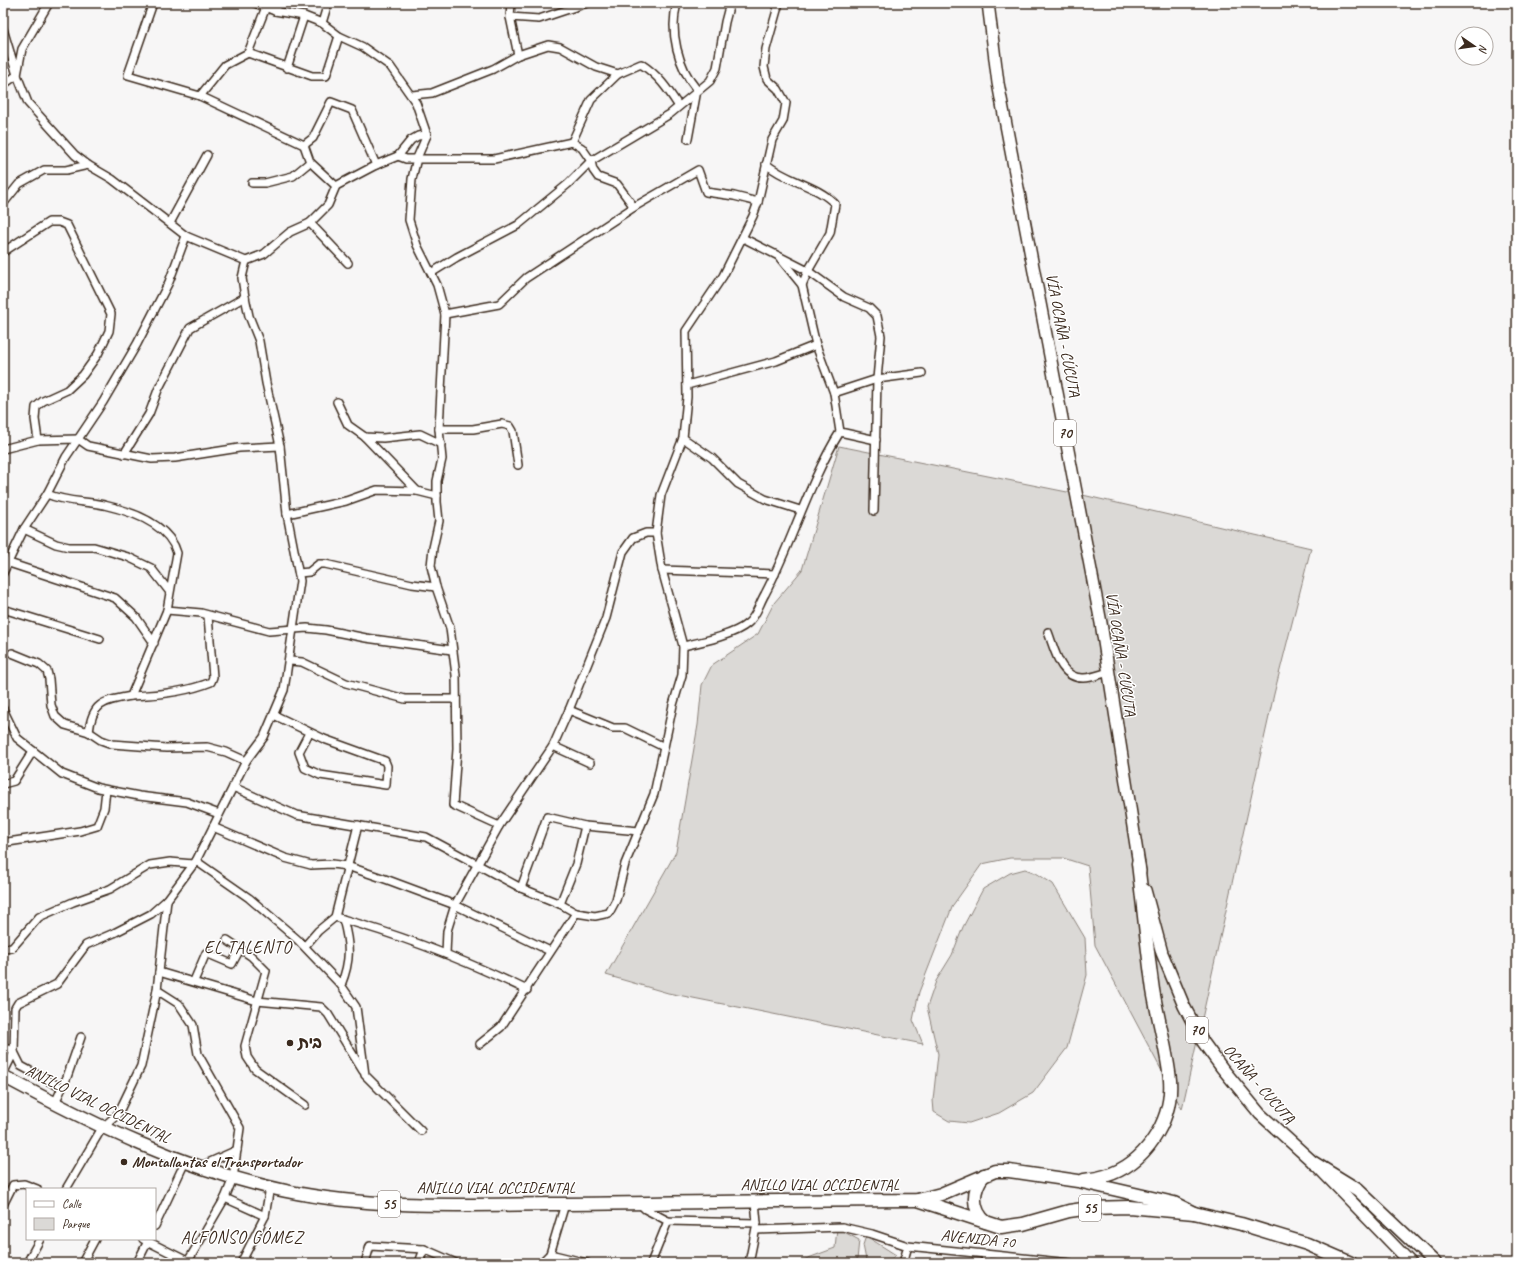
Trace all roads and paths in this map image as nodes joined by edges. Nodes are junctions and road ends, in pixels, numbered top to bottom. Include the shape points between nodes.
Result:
1 (49, 3) edge
2 (153, 3) edge
3 (255, 3) edge
4 (279, 3) edge
5 (328, 3) edge
6 (511, 3) edge
7 (587, 3) edge
8 (677, 3) edge
9 (730, 3) edge
10 (779, 3) edge
11 (988, 3) edge
12 (266, 7) junction
13 (275, 11) junction
14 (304, 16) junction
15 (510, 17) junction
16 (322, 23) junction
17 (3, 30) edge
18 (339, 36) junction
19 (248, 53) junction
20 (518, 55) junction
21 (287, 68) junction
22 (618, 74) junction
23 (17, 75) junction
24 (3, 85) edge
25 (697, 90) junction
26 (412, 95) junction
27 (200, 96) junction
28 (678, 105) junction
29 (427, 135) junction
30 (688, 139) dead end
31 (572, 142) junction
32 (304, 145) junction
33 (207, 155) dead end
34 (398, 156) junction
35 (417, 158) junction
36 (591, 161) junction
37 (310, 162) junction
38 (766, 164) junction
39 (88, 165) junction
40 (376, 165) junction
41 (252, 183) dead end
42 (336, 186) junction
43 (758, 202) junction
44 (3, 204) edge
45 (634, 207) junction
46 (170, 223) junction
47 (310, 223) junction
48 (186, 236) junction
49 (743, 238) junction
50 (3, 252) edge
51 (780, 258) junction
52 (246, 261) junction
53 (348, 263) dead end
54 (808, 271) junction
55 (431, 273) junction
56 (802, 285) junction
57 (245, 297) junction
58 (445, 314) junction
59 (816, 345) junction
60 (922, 373) dead end
61 (878, 379) junction
62 (687, 384) junction
63 (834, 393) junction
64 (337, 402) dead end
65 (439, 430) junction
66 (840, 432) junction
67 (365, 437) junction
68 (683, 438) junction
69 (38, 440) junction
70 (78, 440) junction
71 (876, 440) junction
72 (441, 444) junction
73 (280, 446) junction
74 (3, 449) edge
75 (124, 454) junction
76 (518, 466) dead end
77 (417, 491) junction
78 (47, 494) junction
79 (437, 496) junction
80 (800, 510) junction
81 (874, 511) dead end
82 (287, 514) junction
83 (24, 529) junction
84 (656, 533) junction
85 (5, 562) edge
86 (662, 570) junction
87 (3, 573) edge
88 (299, 573) junction
89 (776, 574) junction
90 (436, 587) junction
91 (170, 591) junction
92 (3, 609) edge
93 (166, 610) junction
94 (208, 616) junction
95 (293, 629) junction
96 (1048, 632) dead end
97 (100, 639) dead end
98 (154, 643) junction
99 (683, 646) junction
100 (452, 650) junction
101 (12, 653) dead end
102 (290, 661) junction
103 (1109, 672) junction
104 (131, 696) junction
105 (456, 699) junction
106 (3, 709) edge
107 (569, 710) junction
108 (274, 715) junction
109 (89, 732) junction
110 (309, 733) junction
111 (553, 746) junction
112 (664, 747) junction
113 (33, 751) junction
114 (246, 761) junction
115 (590, 763) dead end
116 (3, 784) edge
117 (233, 787) junction
118 (106, 790) junction
119 (219, 814) junction
120 (358, 825) junction
121 (499, 826) junction
122 (585, 826) junction
123 (213, 827) junction
124 (639, 831) junction
125 (8, 842) dead end
126 (195, 862) junction
127 (1138, 863) junction
128 (477, 865) junction
129 (347, 866) junction
130 (520, 888) junction
131 (167, 900) junction
132 (560, 904) junction
133 (455, 905) junction
134 (576, 913) junction
135 (335, 917) junction
136 (343, 920) junction
137 (227, 940) dead end
138 (304, 946) junction
139 (240, 948) junction
140 (3, 949) edge
141 (550, 951) junction
142 (446, 954) junction
143 (158, 972) junction
144 (194, 981) junction
145 (341, 985) junction
146 (158, 990) junction
147 (527, 990) junction
148 (257, 1001) junction
149 (81, 1037) dead end
150 (480, 1044) dead end
151 (3, 1046) edge
152 (14, 1052) junction
153 (3, 1075) edge
154 (365, 1075) junction
155 (62, 1088) junction
156 (55, 1103) junction
157 (305, 1105) dead end
158 (102, 1128) junction
159 (421, 1131) dead end
160 (237, 1150) junction
161 (185, 1162) junction
162 (1314, 1163) junction
163 (199, 1167) junction
164 (984, 1176) junction
165 (233, 1178) junction
166 (1078, 1181) junction
167 (270, 1187) junction
168 (35, 1188) edge
169 (67, 1188) edge
170 (225, 1198) junction
171 (918, 1200) junction
172 (755, 1201) junction
173 (639, 1203) junction
174 (566, 1204) junction
175 (3, 1205) edge
176 (1194, 1213) junction
177 (265, 1216) junction
178 (668, 1221) junction
179 (156, 1224) edge
180 (989, 1224) junction
181 (756, 1227) junction
182 (39, 1240) edge
183 (94, 1240) edge
184 (147, 1240) edge
185 (908, 1246) junction
186 (424, 1249) junction
187 (550, 1254) junction
188 (986, 1254) junction
189 (1343, 1260) edge
190 (1409, 1262) edge
191 (27, 1263) edge
192 (82, 1263) edge
193 (137, 1263) edge
194 (188, 1263) edge
195 (241, 1263) edge
196 (365, 1263) edge
197 (419, 1263) edge
198 (456, 1263) edge
199 (541, 1263) edge
200 (587, 1263) edge
201 (651, 1263) edge
202 (749, 1263) edge
203 (903, 1263) edge
204 (985, 1263) edge
205 (1070, 1263) edge
206 (1351, 1263) edge
207 (1435, 1263) edge

1 - 23 street via 22,49
2 - 27 street via 128,75
3 - 12 street
4 - 13 street
5 - 16 street
6 - 15 street
7 - 15 street via 539,19
8 - 25 street via 673,23 680,60
9 - 25 street via 717,68 710,82
10 - 38 street via 766,49 764,67 767,79 778,89 786,103 783,121 772,140
11 - 103 main road, VÍA OCAÑA - CÚCUTA / 70 via 1000,90
12 - 13 street
12 - 19 street
13 - 14 street
14 - 16 street
14 - 21 street
15 - 20 street
16 - 18 street
17 - 23 street
18 - 21 street via 326,76 312,76
18 - 26 street via 363,47 390,66
19 - 21 street
19 - 27 street via 225,65
20 - 22 street via 548,45 560,47 596,67
20 - 26 street via 493,69 432,93
22 - 28 street via 641,64 664,82
22 - 31 street via 591,100
23 - 24 street
23 - 39 street via 28,104 75,155
25 - 28 street
25 - 30 street
26 - 29 street
27 - 32 street
28 - 36 street via 670,114
29 - 34 street via 411,140
29 - 35 street
31 - 35 street via 494,159
31 - 36 street via 582,148
32 - 37 street
32 - 40 street via 313,138 331,102 352,110
33 - 46 street
34 - 35 street via 406,159
34 - 40 street
35 - 55 street via 412,179 409,220 416,245
36 - 45 street via 598,177 617,184
36 - 55 street via 568,184 518,225
37 - 41 street via 293,176 265,184
37 - 42 street
38 - 43 street
38 - 54 street via 775,172 828,196 835,204 830,233
39 - 44 street via 66,170 44,170 19,184
39 - 46 street via 112,179
40 - 42 street
42 - 47 street via 328,205
43 - 45 street via 706,192 698,170
43 - 49 street
45 - 58 street via 526,278 499,304
46 - 48 street
47 - 52 street via 290,232 264,254
47 - 53 street
48 - 52 street
48 - 70 street via 169,282 103,402
49 - 51 street
49 - 62 street via 723,276 686,331
50 - 69 street via 49,222 67,225 111,314 109,330 98,354 83,374 67,390 36,407
51 - 54 street
51 - 56 street
52 - 57 street via 242,278
54 - 56 street
54 - 61 street via 844,297 869,308 877,316 881,336
55 - 58 street
56 - 59 street
57 - 73 street via 259,341
57 - 75 street via 190,328 158,390 149,414
58 - 65 street
59 - 62 street via 776,361
59 - 63 street
60 - 61 street
61 - 63 street
61 - 71 street
62 - 68 street
63 - 66 street
64 - 67 street via 348,426
65 - 72 street
65 - 76 street via 473,429 502,424 510,426
66 - 71 street
66 - 80 street via 827,452
67 - 72 street via 420,434
67 - 77 street
68 - 80 street via 712,458 738,484 765,499
68 - 84 street via 661,495
69 - 70 street
69 - 74 street
70 - 75 street via 88,446
70 - 78 street
71 - 81 street
72 - 79 street via 442,459 437,480
73 - 75 street via 239,448 175,458 152,459
73 - 82 street
77 - 79 street
77 - 82 street via 378,490 346,501
78 - 83 street
78 - 91 street via 62,500 104,505 133,513 158,528 174,544 177,553
79 - 90 street via 439,521 431,566
80 - 89 street
82 - 88 street
83 - 85 street
83 - 91 street via 56,544 94,547 128,557 151,568
84 - 86 street
84 - 107 street via 646,533 633,538 623,552 606,618
85 - 87 street
85 - 98 street via 115,598 136,617
86 - 89 street
86 - 99 street
88 - 90 street via 309,572 318,564 324,564
88 - 95 street
89 - 99 street via 749,622 737,630
90 - 100 street via 450,628
91 - 93 street
92 - 97 street
93 - 94 street
93 - 98 street
94 - 95 street via 269,631
94 - 104 street via 213,677 211,682 147,696
95 - 100 street via 326,630
95 - 102 street
96 - 103 street via 1064,671 1072,676 1084,678
98 - 104 street
99 - 112 street via 682,675
100 - 105 street
101 - 109 street via 39,664 47,672 55,716 65,725
102 - 105 street via 302,662 346,683 405,699
102 - 108 street via 284,690
103 - 127 main road, VÍA OCAÑA - CÚCUTA / 70
104 - 109 street via 110,700 95,709
105 - 121 street via 457,749 453,805
106 - 113 street via 17,738
107 - 111 street
107 - 112 street via 613,728 625,728
108 - 110 street
108 - 114 street via 264,737
109 - 114 street via 112,744 142,748 208,747
110 - 110 street via 385,761 388,766 386,785 320,775 305,768 299,752
111 - 115 street
111 - 121 street
112 - 124 street via 654,794
113 - 116 street via 14,781
113 - 118 street via 62,774
114 - 117 street
117 - 119 street
117 - 120 street via 296,815
118 - 119 street via 187,802
118 - 125 street via 104,808 97,826 80,832
119 - 123 street
120 - 128 street via 426,837
120 - 129 street
121 - 128 street
122 - 124 street
122 - 130 street via 547,817
122 - 132 street via 576,864
123 - 126 street
123 - 129 street via 285,858 311,865
124 - 134 street via 625,864 616,900 609,913 595,916
126 - 131 street
126 - 138 street via 249,898
126 - 140 street via 150,865 110,889 39,917 12,948
127 - 162 main road, OCAÑA - CUCUTA / 70 via 1162,953 1184,1006 1203,1042 1260,1114
127 - 166 highway via 1150,968 1170,1080 1168,1103 1163,1122 1154,1140 1140,1155 1125,1167 1106,1176
128 - 130 street
128 - 133 street
129 - 133 street
129 - 135 street
130 - 132 street
131 - 143 street
131 - 152 street via 151,914 86,945 57,984 18,1002 15,1008
132 - 134 street
133 - 141 street
133 - 142 street via 447,931
134 - 141 street
135 - 136 street
135 - 138 street
136 - 142 street via 380,929
136 - 145 street via 349,947 347,969
137 - 139 street
138 - 145 street
139 - 144 street via 232,964 206,953
139 - 148 street via 266,971
141 - 147 street
142 - 147 street
143 - 144 street
143 - 146 street
144 - 148 street
145 - 154 street via 356,1007
146 - 158 street via 141,1066 118,1114
146 - 160 street via 179,1004 193,1026 198,1054 240,1128
147 - 150 street via 501,1027
148 - 154 street via 321,1007 328,1014
148 - 157 street via 245,1046 247,1057 255,1069
149 - 155 street
151 - 152 street
152 - 153 street
152 - 155 street via 21,1066
153 - 156 highway, ANILLO VIAL OCCIDENTAL / 55
154 - 159 street
155 - 156 street
156 - 158 highway, ANILLO VIAL OCCIDENTAL / 55
158 - 161 highway, ANILLO VIAL OCCIDENTAL / 55
158 - 169 street
160 - 163 street
160 - 165 street
161 - 163 highway, ANILLO VIAL OCCIDENTAL / 55
161 - 179 street
162 - 190 main road, OCAÑA - CUCUTA / 70
162 - 207 highway via 1358,1190
163 - 165 highway, ANILLO VIAL OCCIDENTAL / 55
164 - 166 highway, ANILLO VIAL OCCIDENTAL / 55 via 1009,1171
164 - 171 highway, ANILLO VIAL OCCIDENTAL / 55 via 941,1194
164 - 180 highway via 978,1183 974,1201 982,1218
165 - 167 highway, ANILLO VIAL OCCIDENTAL / 55
165 - 170 street
166 - 176 highway, ANILLO VIAL OCCIDENTAL / 55 via 1174,1203
167 - 174 highway, ANILLO VIAL OCCIDENTAL / 55 via 307,1195 398,1205
167 - 177 street
168 - 175 street via 24,1184 13,1185
170 - 177 street
170 - 194 street
171 - 172 highway, ANILLO VIAL OCCIDENTAL / 55
171 - 180 highway, ANILLO VIAL OCCIDENTAL / 55
172 - 173 highway, ANILLO VIAL OCCIDENTAL / 55
172 - 181 street
173 - 174 highway, ANILLO VIAL OCCIDENTAL / 55
173 - 178 street
174 - 187 street
176 - 180 highway, ANILLO VIAL OCCIDENTAL / 55 via 1111,1207 1069,1211 1010,1226
176 - 189 highway, ANILLO VIAL OCCIDENTAL / 55 via 1307,1244
177 - 195 street
178 - 181 street, AVENIDA 70
178 - 201 street
181 - 185 street, AVENIDA 70 via 842,1227
181 - 202 street
182 - 191 street
183 - 192 street
184 - 193 street
184 - 194 street
185 - 188 street, AVENIDA 70
185 - 203 street
186 - 196 street via 370,1246
186 - 197 street
186 - 198 street
187 - 199 street
187 - 200 street
188 - 204 street
188 - 205 street, AVENIDA 70
189 - 206 highway, ANILLO VIAL OCCIDENTAL / 55

